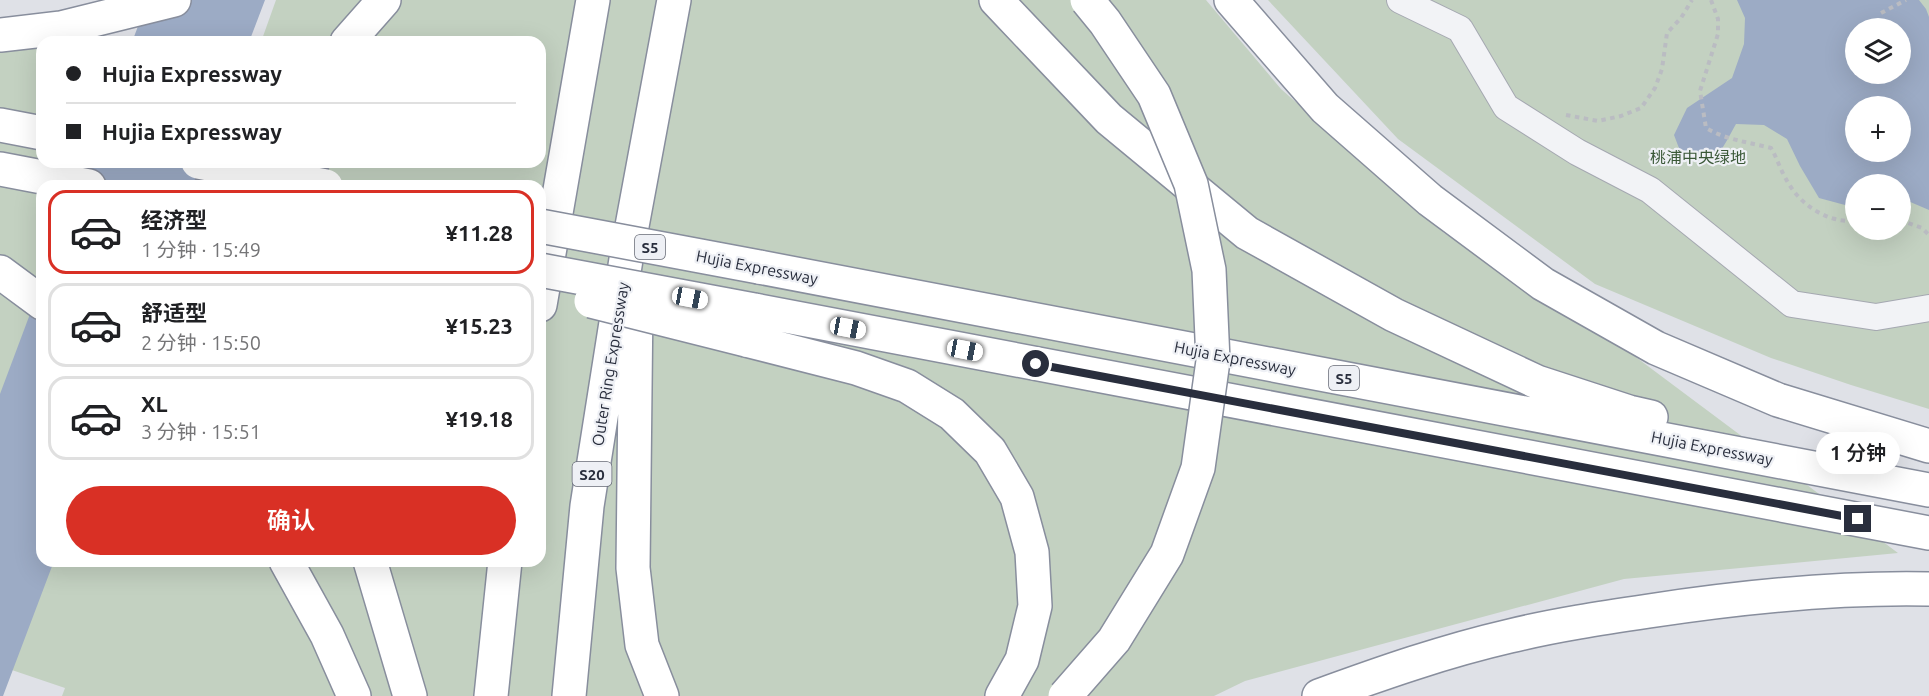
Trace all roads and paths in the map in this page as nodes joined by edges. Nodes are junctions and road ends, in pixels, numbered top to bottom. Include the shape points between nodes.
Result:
1 (384, 0) edge
2 (592, 0) edge
3 (674, 0) edge
4 (996, 0) edge
5 (1087, 0) edge
6 (1231, 0) edge
7 (1400, 0) edge
8 (1692, 0) edge
9 (1711, 0) edge
10 (1906, 0) edge
11 (159, 2) edge
12 (1881, 12) dead end
13 (0, 35) edge
14 (352, 36) edge
15 (1557, 114) dead end
16 (0, 125) edge
17 (36, 132) edge
18 (230, 168) edge
19 (0, 169) edge
20 (58, 180) edge
21 (294, 180) edge
22 (1845, 222) edge
23 (1911, 224) edge
24 (546, 227) edge
25 (1929, 235) edge
26 (627, 253) junction
27 (546, 270) edge
28 (0, 272) edge
29 (546, 272) edge
30 (546, 289) edge
31 (36, 299) edge
32 (1929, 308) edge
33 (750, 325) junction
34 (1929, 446) edge
35 (1929, 472) edge
36 (1929, 490) edge
37 (1929, 533) edge
38 (289, 567) edge
39 (372, 567) edge
40 (504, 567) edge
41 (1929, 589) edge
42 (354, 696) edge
43 (410, 696) edge
44 (491, 696) edge
45 (569, 696) edge
46 (662, 696) edge
47 (1002, 696) edge
48 (1065, 696) edge
49 (1319, 696) edge

1 - 14 highway
2 - 27 highway
3 - 26 highway, Outer Ring Expressway / S20
4 - 35 highway via 1109,119 1247,233 1394,315 1537,382 1629,412
5 - 48 highway, bridge via 1154,95 1191,184 1209,270 1213,361 1198,468 1167,554 1114,640
6 - 34 highway via 1325,108 1430,200 1543,284 1656,348 1778,400
7 - 32 street via 1460,29 1506,107 1577,152 1650,190 1792,304 1876,317
8 - 15 path via 1667,33 1662,69 1641,108 1598,121
9 - 22 path via 1718,19 1718,34 1700,90 1706,128 1737,141 1771,148 1786,180 1800,198 1815,212
10 - 12 path
11 - 13 highway via 61,28
16 - 17 highway
18 - 21 highway, bridge
19 - 20 highway
23 - 25 path
24 - 36 highway, Hujia Expressway / S5, bridge
26 - 45 highway, Outer Ring Expressway / S20 via 588,506
26 - 46 highway via 637,307 633,568 642,645
28 - 31 highway
29 - 33 highway, bridge
30 - 33 highway, bridge
33 - 37 highway
33 - 47 highway via 907,386 952,414 990,452 1017,497 1032,552 1035,606 1022,660
38 - 42 highway via 327,635
39 - 43 highway
40 - 44 highway
41 - 49 highway via 1822,591 1608,617 1510,636 1414,663

